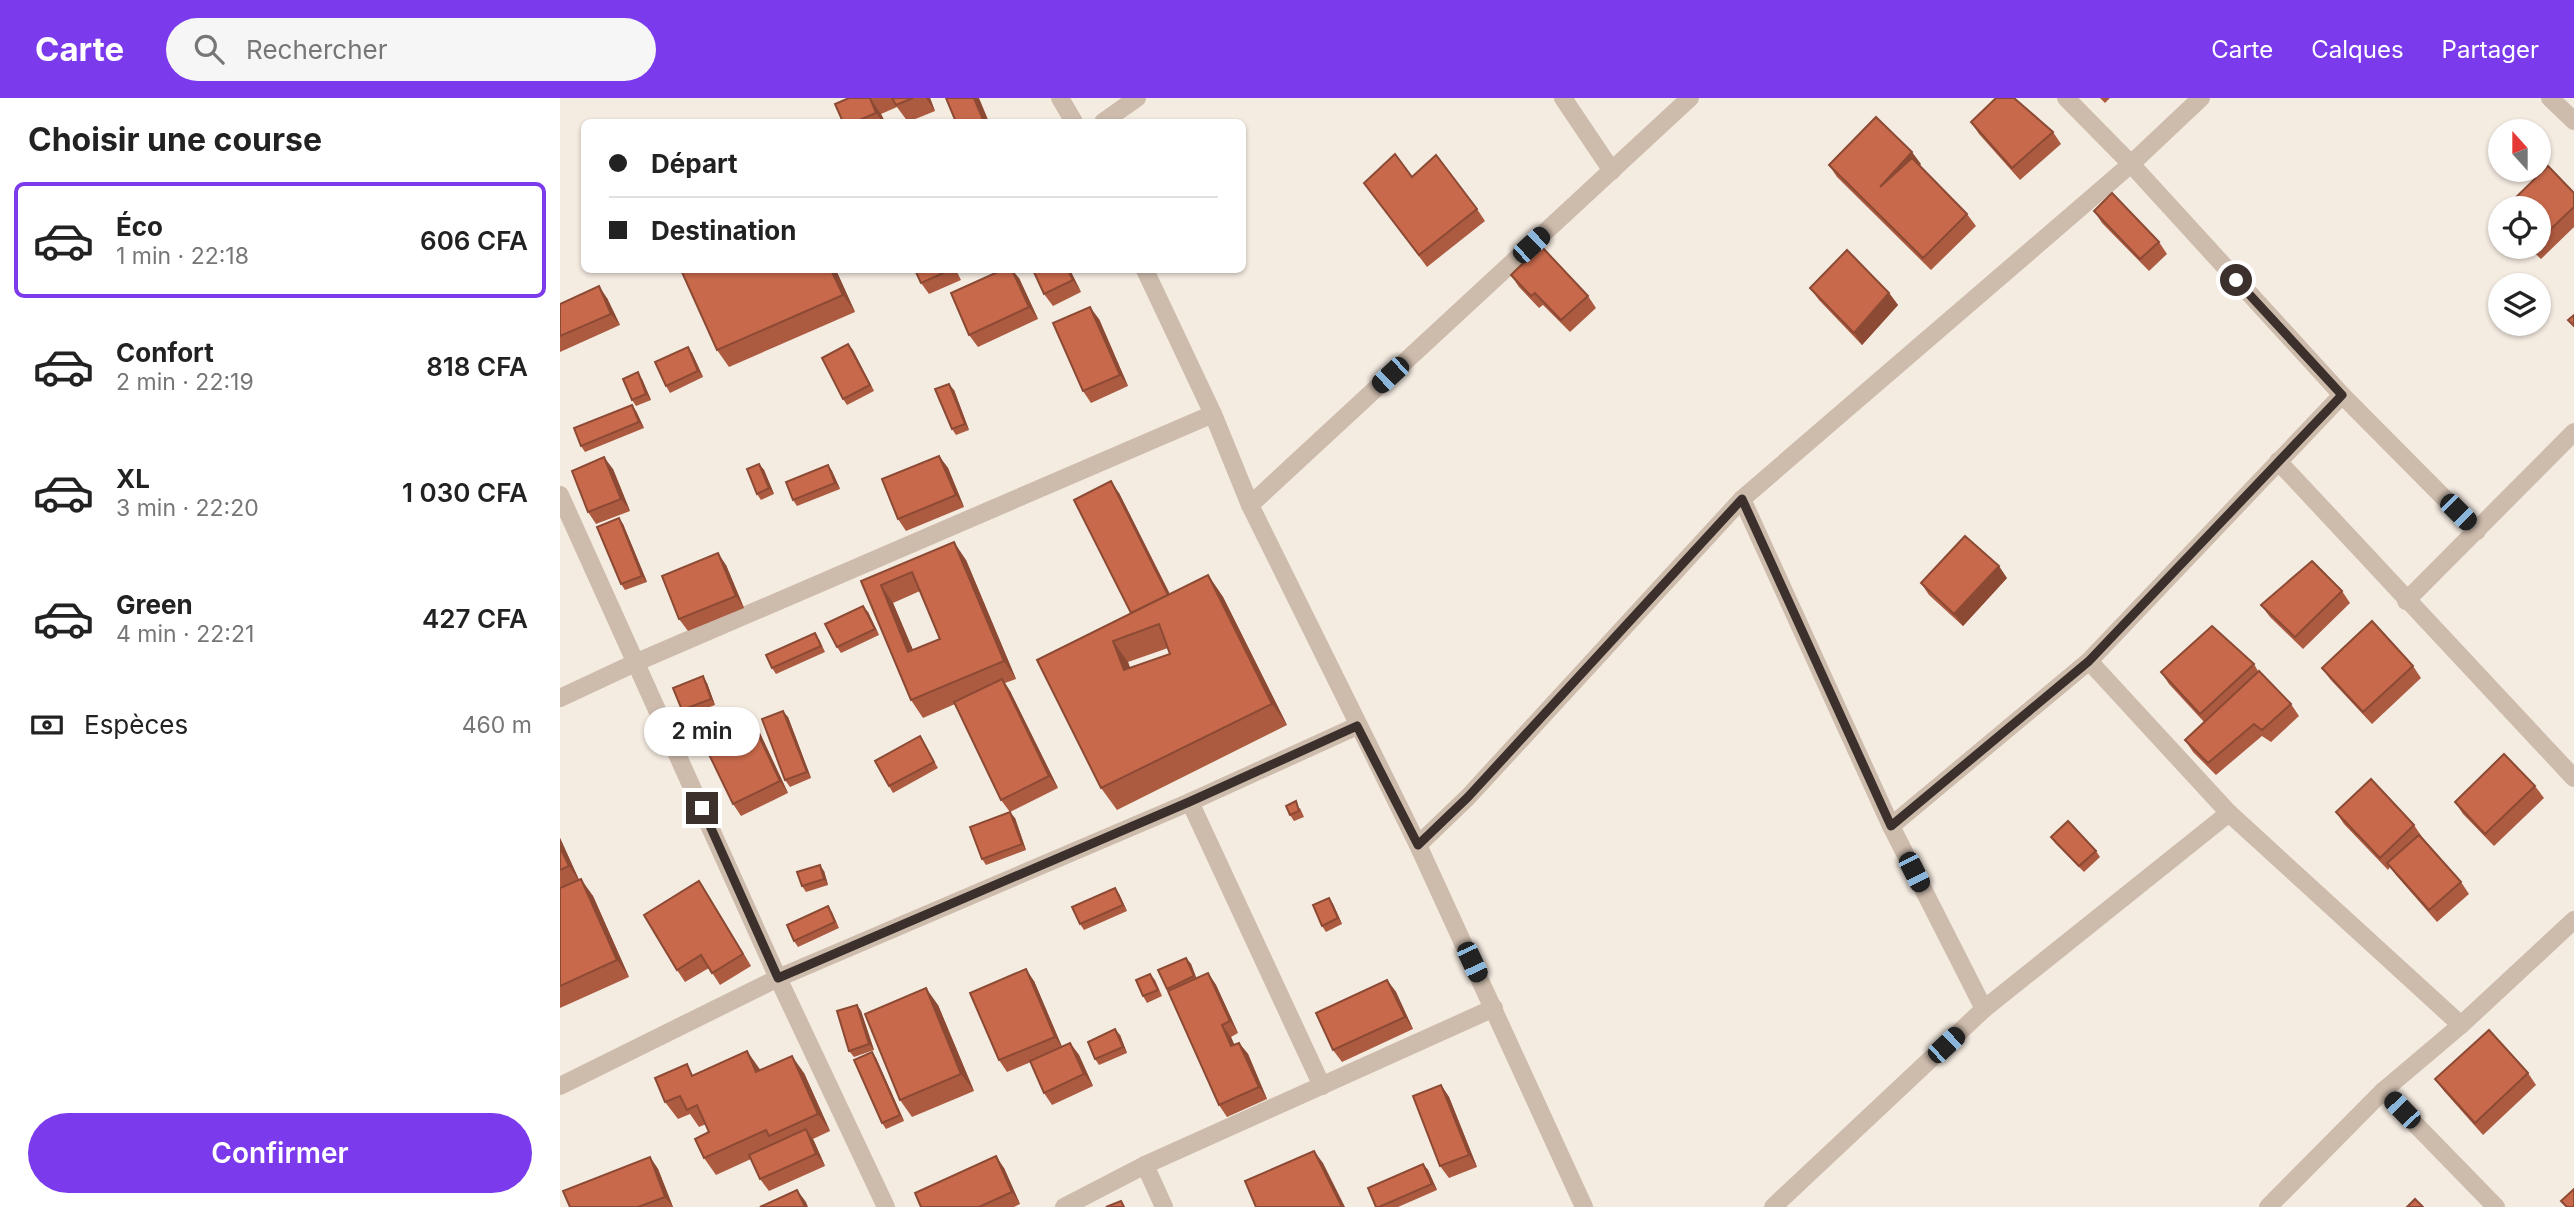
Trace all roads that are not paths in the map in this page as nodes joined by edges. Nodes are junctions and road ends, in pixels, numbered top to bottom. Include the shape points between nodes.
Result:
1 (1060, 98) edge
2 (1137, 98) edge
3 (1563, 98) edge
4 (1690, 98) edge
5 (2066, 98) edge
6 (2201, 98) edge
7 (2550, 98) edge
8 (1072, 119) edge
9 (1107, 119) edge
10 (2574, 121) edge
11 (2131, 164) junction
12 (1612, 171) junction
13 (1145, 273) edge
14 (2342, 395) junction
15 (1213, 414) junction
16 (2574, 432) edge
17 (2278, 461) junction
18 (560, 495) edge
19 (1742, 499) junction
20 (1250, 505) junction
21 (2477, 531) junction
22 (2406, 601) junction
23 (2089, 661) junction
24 (637, 662) junction
25 (560, 698) edge
26 (1357, 726) junction
27 (2574, 778) edge
28 (1189, 802) junction
29 (2229, 814) junction
30 (1891, 826) junction
31 (1418, 845) junction
32 (2574, 920) edge
33 (778, 978) junction
34 (1494, 1008) junction
35 (1984, 1009) junction
36 (2461, 1025) junction
37 (560, 1086) edge
38 (1322, 1086) junction
39 (2383, 1091) junction
40 (1145, 1165) junction
41 (886, 1207) edge
42 (1064, 1207) edge
43 (1164, 1207) edge
44 (1584, 1207) edge
45 (1773, 1207) edge
46 (2268, 1207) edge
47 (2496, 1207) edge

1 - 8 street
2 - 9 street
3 - 12 street
4 - 12 street
5 - 11 street
6 - 11 street
7 - 10 street
11 - 14 street
11 - 19 street
12 - 20 street
13 - 15 street
14 - 17 street
14 - 21 street
15 - 20 street
15 - 24 street
16 - 21 street
17 - 22 street
17 - 23 street
18 - 24 street
19 - 30 street
19 - 31 street via 1468,797
20 - 26 street
21 - 22 street
22 - 27 street
23 - 29 street
23 - 30 street
24 - 25 street
24 - 33 street
26 - 28 street
26 - 31 street
28 - 33 street
28 - 38 street
29 - 35 street
29 - 36 street
30 - 35 street
31 - 34 street
32 - 36 street
33 - 37 street
33 - 41 street
34 - 38 street
34 - 44 street
35 - 45 street
36 - 39 street
38 - 40 street
39 - 46 street
39 - 47 street
40 - 42 street
40 - 43 street

